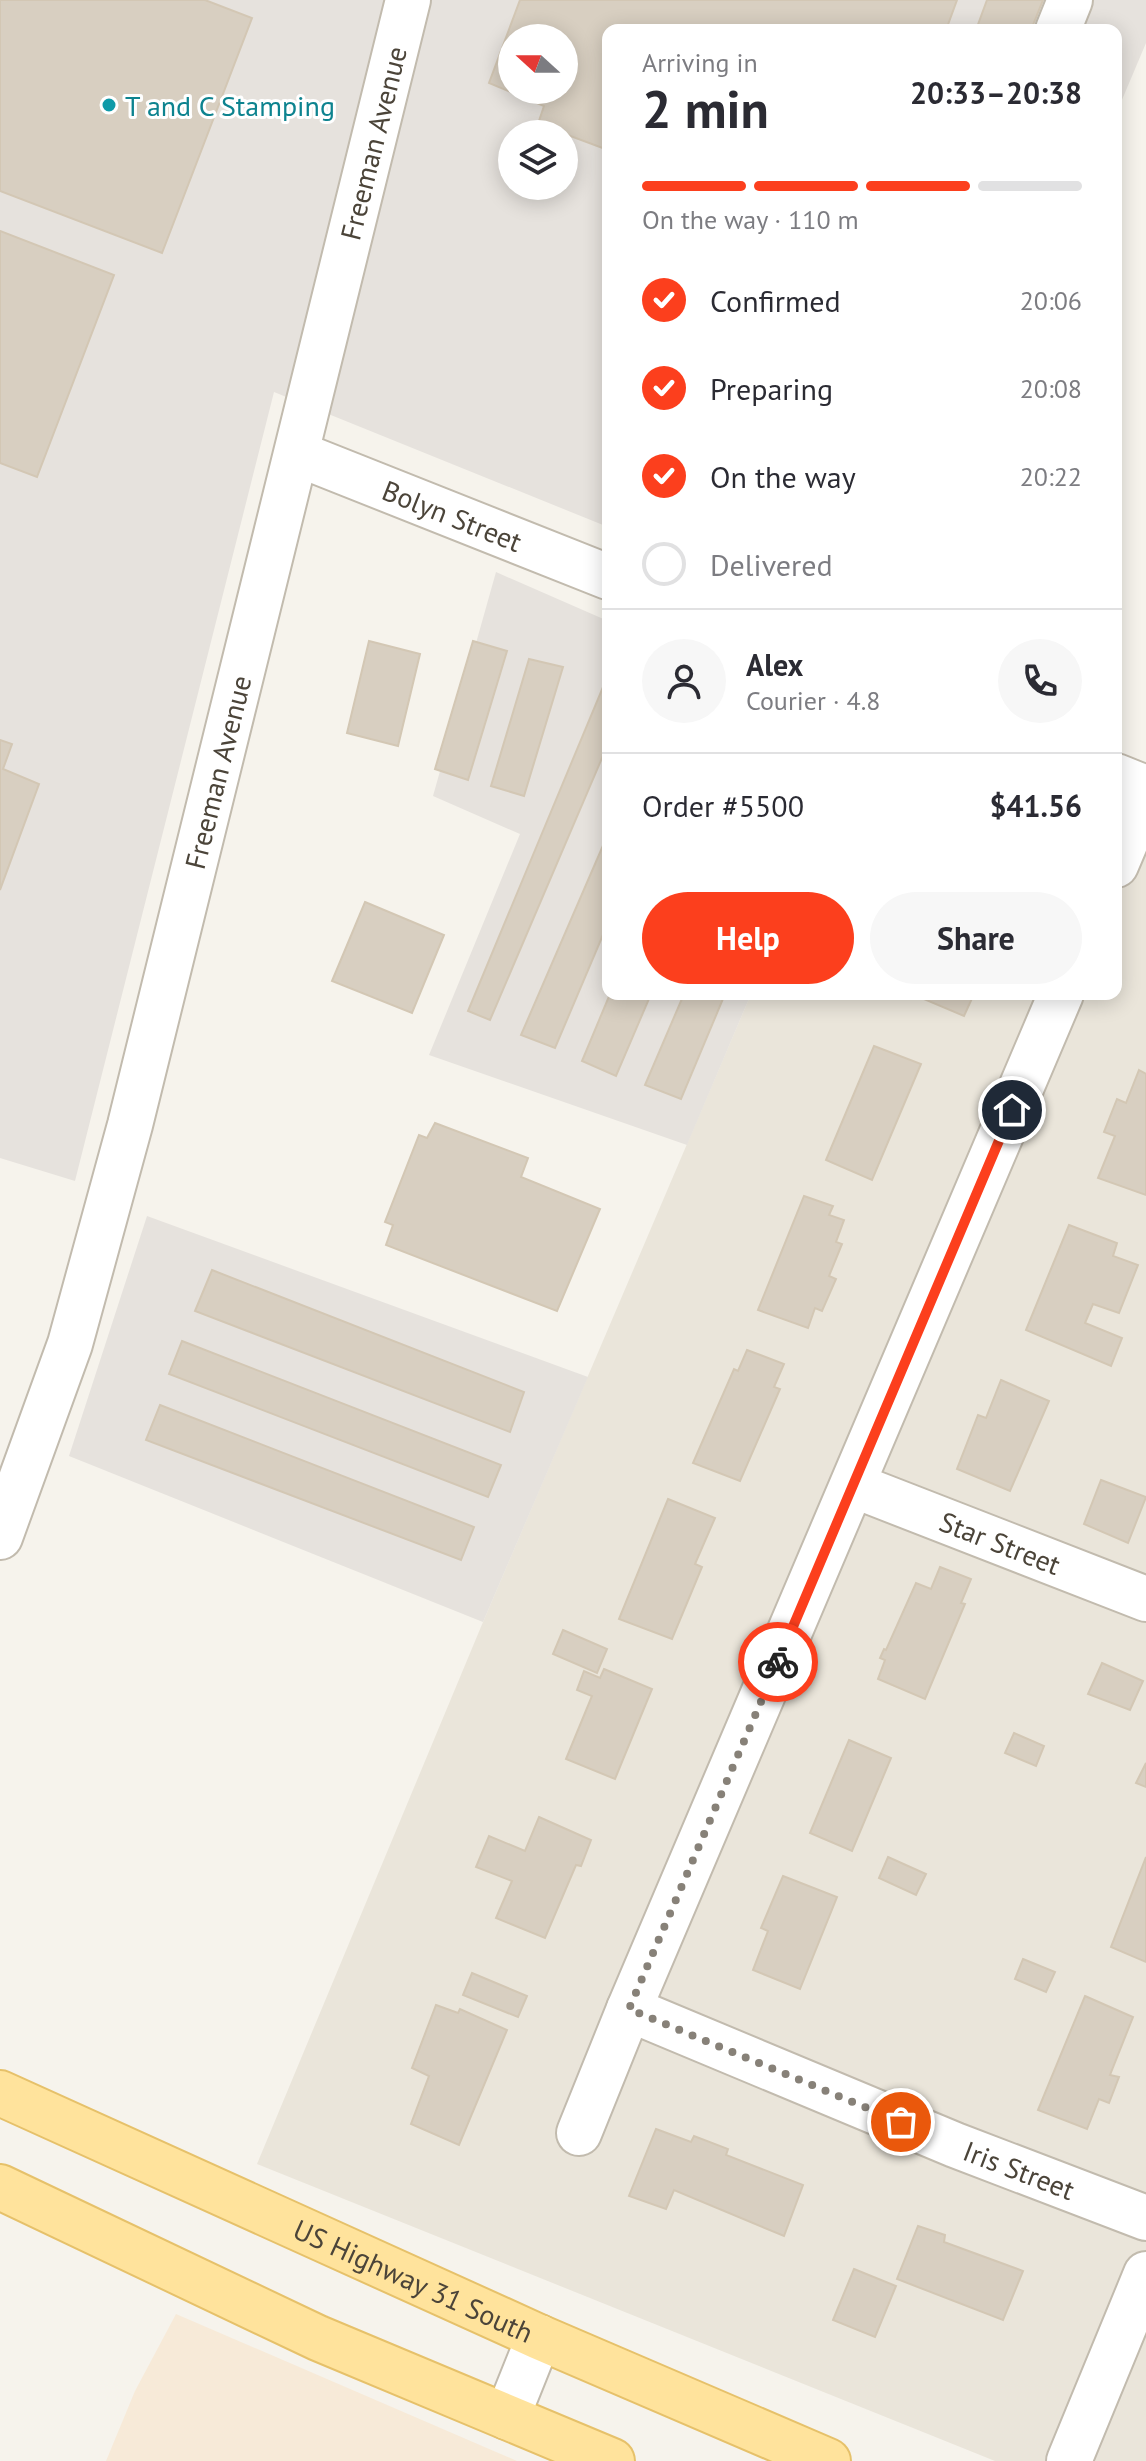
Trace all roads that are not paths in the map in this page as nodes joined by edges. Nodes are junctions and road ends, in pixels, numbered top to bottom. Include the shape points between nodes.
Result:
1 (408, 0) edge
2 (1070, 0) edge
3 (1060, 24) edge
4 (298, 454) junction
5 (602, 575) edge
6 (1122, 778) edge
7 (1146, 788) edge
8 (1146, 794) edge
9 (1122, 851) edge
10 (1058, 1000) edge
11 (853, 1485) junction
12 (0, 1537) edge
13 (1146, 1599) edge
14 (629, 2009) junction
15 (0, 2093) edge
16 (579, 2133) dead end
17 (0, 2187) edge
18 (1146, 2218) edge
19 (1146, 2274) edge
20 (539, 2337) junction
21 (507, 2417) junction
22 (612, 2461) edge
23 (828, 2461) edge
24 (1069, 2461) edge

1 - 4 street, Freeman Avenue
2 - 3 street
4 - 5 street, Bolyn Street
4 - 12 street, Freeman Avenue via 100,1237 70,1344
6 - 7 street
8 - 9 street
10 - 11 street
11 - 13 street, Star Street
11 - 14 street
14 - 16 street
14 - 18 street, Iris Street
15 - 20 main road, US Highway 31 South
17 - 21 main road via 318,2338
19 - 24 street
20 - 21 street
20 - 23 main road, US Highway 31 South
21 - 22 main road

